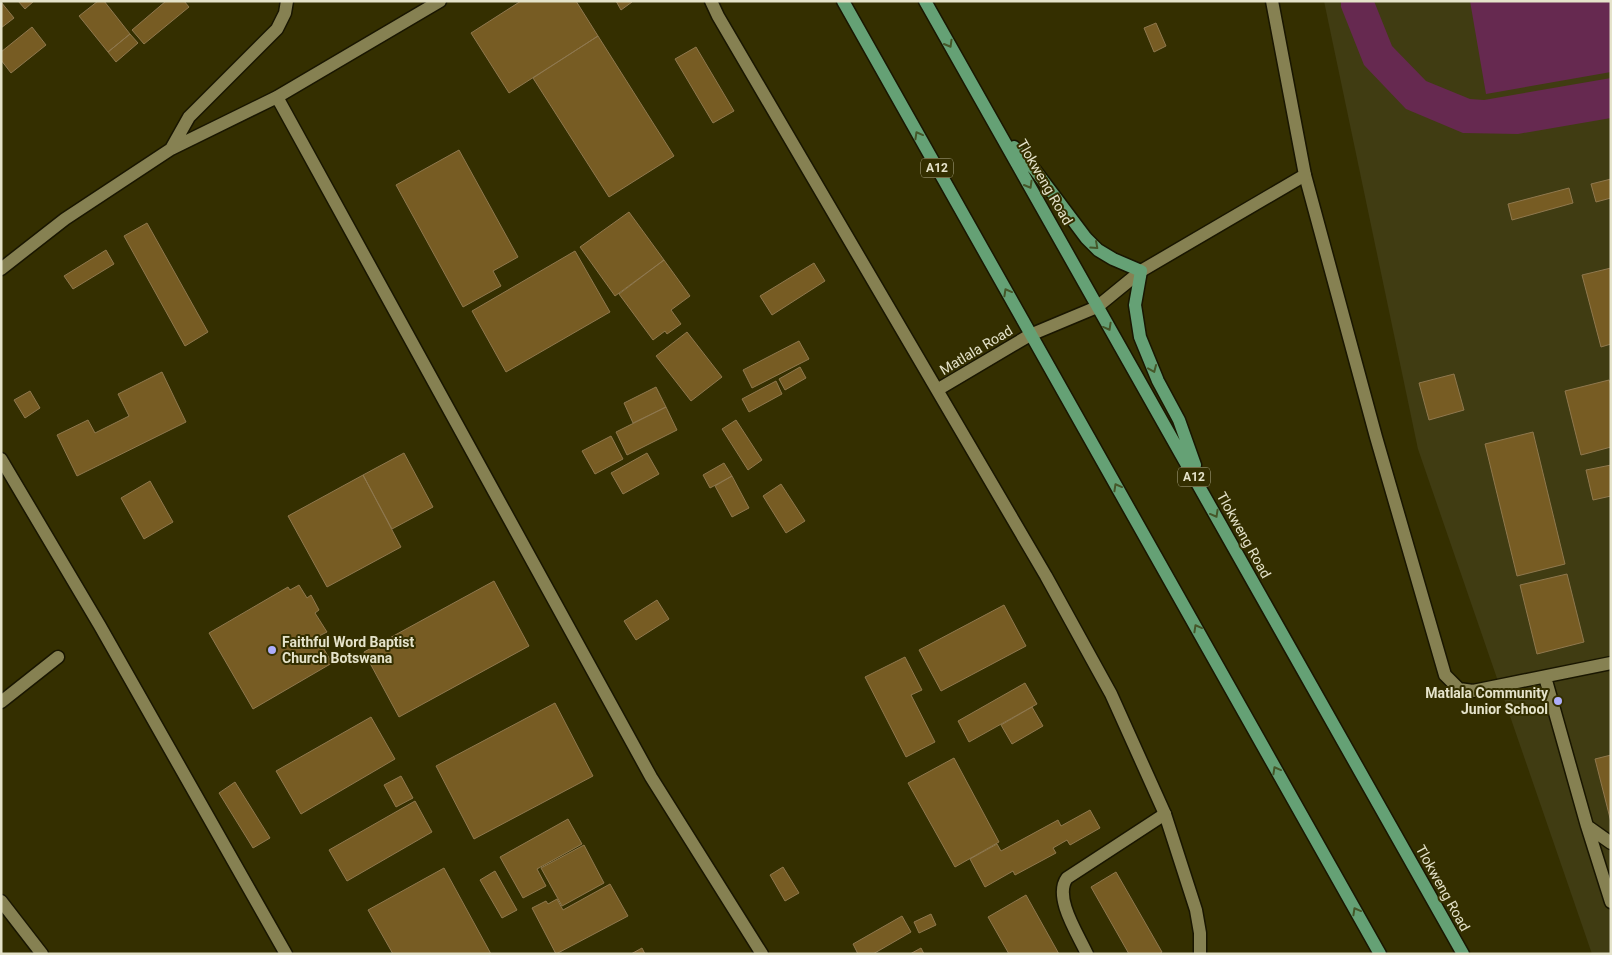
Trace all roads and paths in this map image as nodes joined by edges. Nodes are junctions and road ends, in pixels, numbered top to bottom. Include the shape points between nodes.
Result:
1 (287, 1) edge
2 (440, 1) edge
3 (712, 1) edge
4 (843, 1) edge
5 (925, 1) edge
6 (1272, 1) edge
7 (277, 97) junction
8 (988, 113) junction
9 (171, 149) junction
10 (1305, 175) junction
11 (1, 269) edge
12 (1140, 271) junction
13 (1097, 307) junction
14 (1030, 335) junction
15 (937, 390) junction
16 (1, 459) edge
17 (1203, 493) junction
18 (58, 657) dead end
19 (1611, 663) edge
20 (1545, 677) junction
21 (1, 702) edge
22 (1165, 814) junction
23 (1586, 826) junction
24 (1611, 843) edge
25 (1, 901) edge
26 (1611, 902) edge
27 (42, 954) edge
28 (286, 954) edge
29 (762, 954) edge
30 (1087, 954) edge
31 (1200, 954) edge
32 (1380, 954) edge
33 (1463, 954) edge

1 - 9 street via 277,28 189,117
2 - 7 street
3 - 15 street
14 -> 4 main road, A12
5 -> 8 main road, Tlokweng Road / A12
6 - 10 street
7 - 9 street
7 - 29 street via 651,777
8 -> 12 main road via 1086,238 1098,250
8 -> 13 main road, Tlokweng Road / A12
9 - 11 street via 65,219
10 - 12 street, Matlala Road
10 - 20 street via 1445,676 1459,690 1466,692
12 - 13 street, Matlala Road
12 -> 17 main road via 1135,305 1140,336 1158,381 1179,420
13 - 14 street, Matlala Road
13 -> 17 main road, Tlokweng Road / A12
14 - 15 street, Matlala Road
32 -> 14 main road, A12
15 - 22 street via 1111,694
16 - 28 street
17 -> 33 main road, Tlokweng Road / A12
18 - 21 street
19 - 20 street
20 - 23 street
22 - 30 street via 1063,883 1064,904
22 - 31 street via 1196,910
23 - 24 street
23 - 26 street
25 - 27 street

